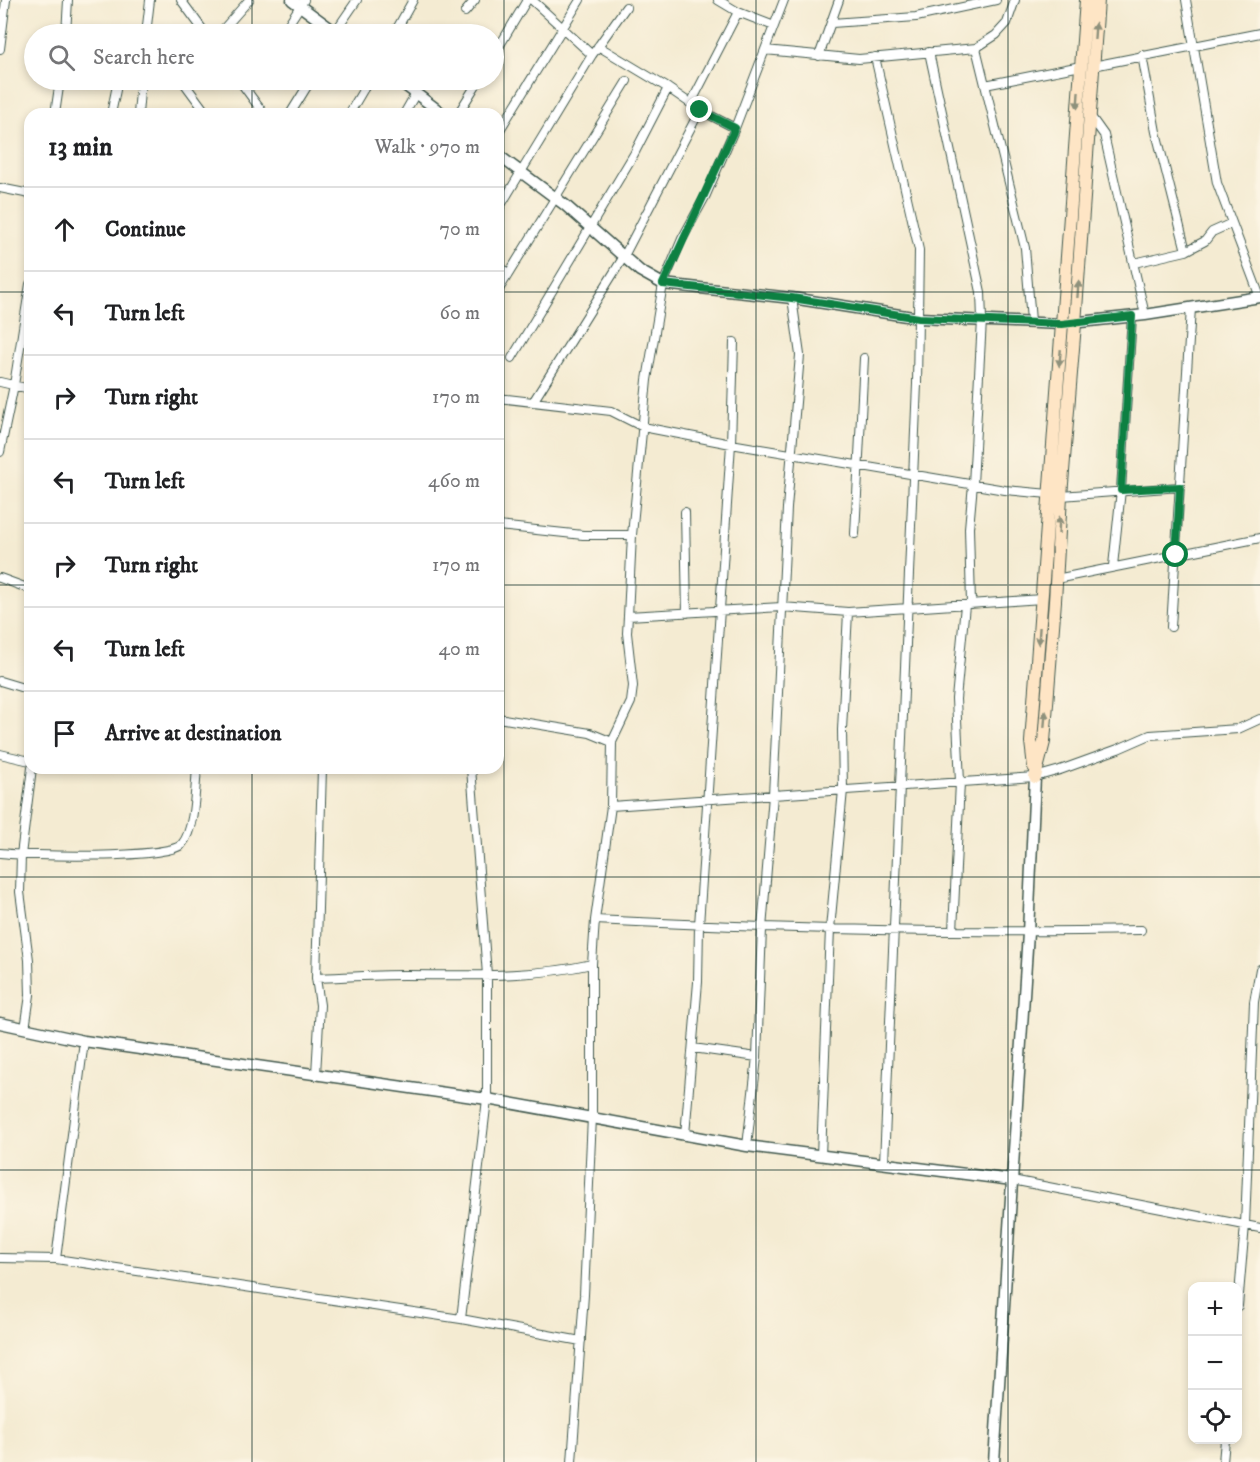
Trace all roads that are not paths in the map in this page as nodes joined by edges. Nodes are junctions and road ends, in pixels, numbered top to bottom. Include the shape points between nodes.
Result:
1 (6, 0) edge
2 (68, 0) edge
3 (150, 0) edge
4 (181, 0) edge
5 (249, 0) edge
6 (357, 0) edge
7 (413, 0) edge
8 (475, 0) edge
9 (526, 0) edge
10 (532, 0) edge
11 (579, 0) edge
12 (718, 0) edge
13 (784, 0) edge
14 (839, 0) edge
15 (996, 0) edge
16 (1015, 0) edge
17 (1086, 0) edge
18 (1098, 0) edge
19 (1186, 0) edge
20 (299, 2) edge
21 (626, 7) dead end
22 (465, 12) dead end
23 (738, 12) junction
24 (832, 22) junction
25 (67, 24) edge
26 (147, 24) edge
27 (199, 24) edge
28 (228, 24) edge
29 (287, 24) edge
30 (325, 24) edge
31 (342, 24) edge
32 (400, 24) edge
33 (561, 27) junction
34 (774, 27) junction
35 (1260, 33) edge
36 (504, 38) edge
37 (1194, 45) junction
38 (598, 46) junction
39 (976, 48) junction
40 (0, 49) edge
41 (765, 50) junction
42 (929, 52) junction
43 (592, 55) junction
44 (1142, 55) junction
45 (819, 56) junction
46 (875, 57) junction
47 (1087, 66) junction
48 (627, 81) dead end
49 (985, 86) junction
50 (668, 88) junction
51 (59, 90) edge
52 (116, 90) dead end
53 (140, 90) edge
54 (189, 90) edge
55 (305, 90) edge
56 (363, 90) edge
57 (412, 90) edge
58 (473, 90) edge
59 (247, 91) edge
60 (416, 93) junction
61 (691, 103) junction
62 (56, 108) edge
63 (112, 108) edge
64 (139, 108) edge
65 (203, 108) edge
66 (260, 108) edge
67 (294, 108) edge
68 (353, 108) edge
69 (407, 108) edge
70 (435, 108) edge
71 (462, 108) edge
72 (700, 110) junction
73 (1089, 113) junction
74 (504, 123) edge
75 (735, 128) junction
76 (504, 159) edge
77 (521, 172) junction
78 (0, 188) edge
79 (24, 193) edge
80 (556, 198) junction
81 (504, 200) edge
82 (1232, 223) junction
83 (591, 228) junction
84 (1186, 251) junction
85 (623, 258) junction
86 (1134, 263) junction
87 (504, 270) edge
88 (509, 273) junction
89 (504, 281) edge
90 (663, 284) junction
91 (1260, 297) edge
92 (792, 298) junction
93 (1191, 308) junction
94 (1145, 315) junction
95 (1132, 316) junction
96 (919, 318) junction
97 (982, 320) junction
98 (1031, 321) junction
99 (24, 322) edge
100 (1069, 324) junction
101 (734, 342) dead end
102 (512, 358) dead end
103 (864, 358) dead end
104 (0, 382) edge
105 (14, 385) junction
106 (24, 388) edge
107 (504, 399) edge
108 (533, 402) junction
109 (643, 427) junction
110 (731, 444) junction
111 (0, 452) edge
112 (792, 453) junction
113 (860, 465) junction
114 (912, 474) junction
115 (973, 484) junction
116 (1180, 487) junction
117 (1121, 490) junction
118 (1055, 495) junction
119 (685, 512) dead end
120 (504, 527) edge
121 (855, 534) dead end
122 (633, 535) junction
123 (1260, 538) edge
124 (1176, 555) junction
125 (1113, 566) junction
126 (0, 579) edge
127 (1056, 579) junction
128 (24, 587) edge
129 (1042, 599) junction
130 (968, 605) junction
131 (783, 607) junction
132 (908, 609) junction
133 (719, 611) junction
134 (849, 612) junction
135 (687, 613) junction
136 (628, 616) junction
137 (1171, 627) dead end
138 (0, 681) edge
139 (24, 688) edge
140 (504, 719) edge
141 (1260, 719) edge
142 (612, 742) junction
143 (0, 754) edge
144 (24, 760) edge
145 (31, 774) edge
146 (196, 774) edge
147 (322, 774) edge
148 (471, 774) edge
149 (1035, 777) junction
150 (960, 782) junction
151 (900, 786) junction
152 (843, 790) junction
153 (773, 795) junction
154 (708, 799) junction
155 (611, 806) junction
156 (0, 853) edge
157 (21, 855) junction
158 (595, 920) junction
159 (699, 926) junction
160 (762, 928) junction
161 (830, 929) junction
162 (895, 930) junction
163 (1141, 930) dead end
164 (953, 931) junction
165 (1028, 933) junction
166 (592, 964) junction
167 (1260, 969) edge
168 (487, 975) junction
169 (316, 978) junction
170 (0, 1023) edge
171 (25, 1029) junction
172 (84, 1041) junction
173 (693, 1048) junction
174 (757, 1057) junction
175 (316, 1074) junction
176 (488, 1099) junction
177 (592, 1117) junction
178 (685, 1135) junction
179 (747, 1146) junction
180 (821, 1156) junction
181 (884, 1163) junction
182 (1012, 1180) junction
183 (1245, 1225) junction
184 (1260, 1228) edge
185 (0, 1258) edge
186 (56, 1259) junction
187 (1240, 1282) edge
188 (461, 1320) junction
189 (581, 1341) junction
190 (1225, 1444) edge
191 (572, 1462) edge
192 (994, 1462) edge
193 (1223, 1462) edge

1 - 40 street
2 - 25 street
3 - 26 street
4 - 27 street
5 - 28 street
6 - 31 street
7 - 32 street
8 - 22 street
9 - 36 street
10 - 33 street
11 - 33 street
12 - 23 street
13 - 34 street
14 - 24 street
15 - 24 street via 916,17
16 - 39 street via 1007,24
17 - 47 main road
47 -> 18 main road
19 - 37 street
20 - 29 street
20 - 30 street
21 - 38 street
23 - 34 street
23 - 61 street
24 - 45 street
33 - 43 street
33 - 74 street
34 - 41 street
35 - 37 street
37 - 44 street
37 - 82 street via 1217,183
38 - 43 street
38 - 50 street
39 - 42 street
39 - 49 street
41 - 45 street
41 - 75 street
42 - 46 street
42 - 97 street via 981,292
43 - 77 street
44 - 47 street
44 - 84 street via 1156,132
45 - 46 street
46 - 96 street via 919,250
47 - 49 street
47 - 73 main road
47 -> 100 main road
48 - 80 street
49 - 98 street via 1025,248
50 - 61 street
50 - 83 street
51 - 62 street
52 - 63 street
53 - 64 street
54 - 65 street
55 - 67 street
56 - 68 street
57 - 60 street
58 - 71 street
59 - 66 street
60 - 69 street
60 - 70 street
61 - 72 street
72 - 75 street
72 - 85 street
73 - 86 street via 1104,135
100 -> 73 main road
75 - 90 street
76 - 77 street
77 - 80 street
77 - 81 street
78 - 79 street
80 - 83 street
80 - 88 street
82 - 84 street
82 - 91 street
83 - 85 street
83 - 102 street
84 - 86 street
85 - 90 street
85 - 108 street
86 - 94 street
87 - 88 street
88 - 89 street
90 - 92 street
90 - 109 street
91 - 93 street
92 - 96 street
92 - 112 street via 800,355
93 - 94 street
93 - 116 street
94 - 95 street
95 - 100 street
95 - 117 street
96 - 97 street
96 - 114 street
97 - 98 street
97 - 115 street
98 - 100 street
99 - 105 street
100 - 118 main road
101 - 110 street
103 - 113 street
104 - 105 street
105 - 106 street
105 - 111 street
107 - 108 street
108 - 109 street via 611,411
109 - 110 street
109 - 122 street
110 - 112 street
110 - 133 street
112 - 113 street
112 - 131 street
113 - 114 street
113 - 121 street
114 - 115 street
114 - 132 street
115 - 118 street
115 - 130 street
116 - 117 street
116 - 124 street
117 - 118 street
117 - 125 street
127 -> 118 main road
118 - 129 main road
119 - 135 street
120 - 122 street via 583,535
122 - 136 street
123 - 124 street
124 - 125 street
124 - 137 street
125 - 127 street
126 - 128 street
149 -> 127 main road via 1044,742
129 - 130 street
129 -> 149 main road via 1031,742
130 - 132 street
130 - 150 street via 956,699
131 - 133 street
131 - 134 street
131 - 153 street
132 - 134 street
132 - 151 street
133 - 135 street
133 - 154 street
134 - 152 street via 842,730
135 - 136 street
136 - 142 street via 631,702
138 - 139 street
140 - 142 street via 590,733
141 - 149 street via 1238,729 1150,735
142 - 155 street
143 - 144 street
145 - 157 street
146 - 157 street via 188,833 176,849 126,854
147 - 169 street
148 - 168 street
149 - 150 street
149 - 165 street
150 - 151 street
150 - 164 street
151 - 152 street
151 - 162 street
152 - 153 street
152 - 161 street
153 - 154 street
153 - 160 street
154 - 155 street
154 - 159 street
155 - 158 street
156 - 157 street
157 - 171 street via 20,892 30,995
158 - 159 street
158 - 166 street
159 - 160 street
159 - 173 street
160 - 161 street
160 - 174 street
161 - 162 street
161 - 180 street
162 - 164 street
162 - 181 street
163 - 165 street
164 - 165 street
165 - 182 street
166 - 168 street via 567,970
166 - 177 street
167 - 183 street via 1254,1002
168 - 169 street
168 - 176 street
169 - 175 street via 320,1005
170 - 171 street
171 - 172 street
172 - 175 street
172 - 186 street
173 - 174 street
173 - 178 street
174 - 179 street
175 - 176 street
176 - 177 street
176 - 188 street
177 - 178 street
177 - 189 street
178 - 179 street
179 - 180 street
180 - 181 street
181 - 182 street
182 - 183 street
182 - 192 street
183 - 184 street
183 - 187 street
185 - 186 street
186 - 188 street
188 - 189 street
189 - 191 street
190 - 193 street

